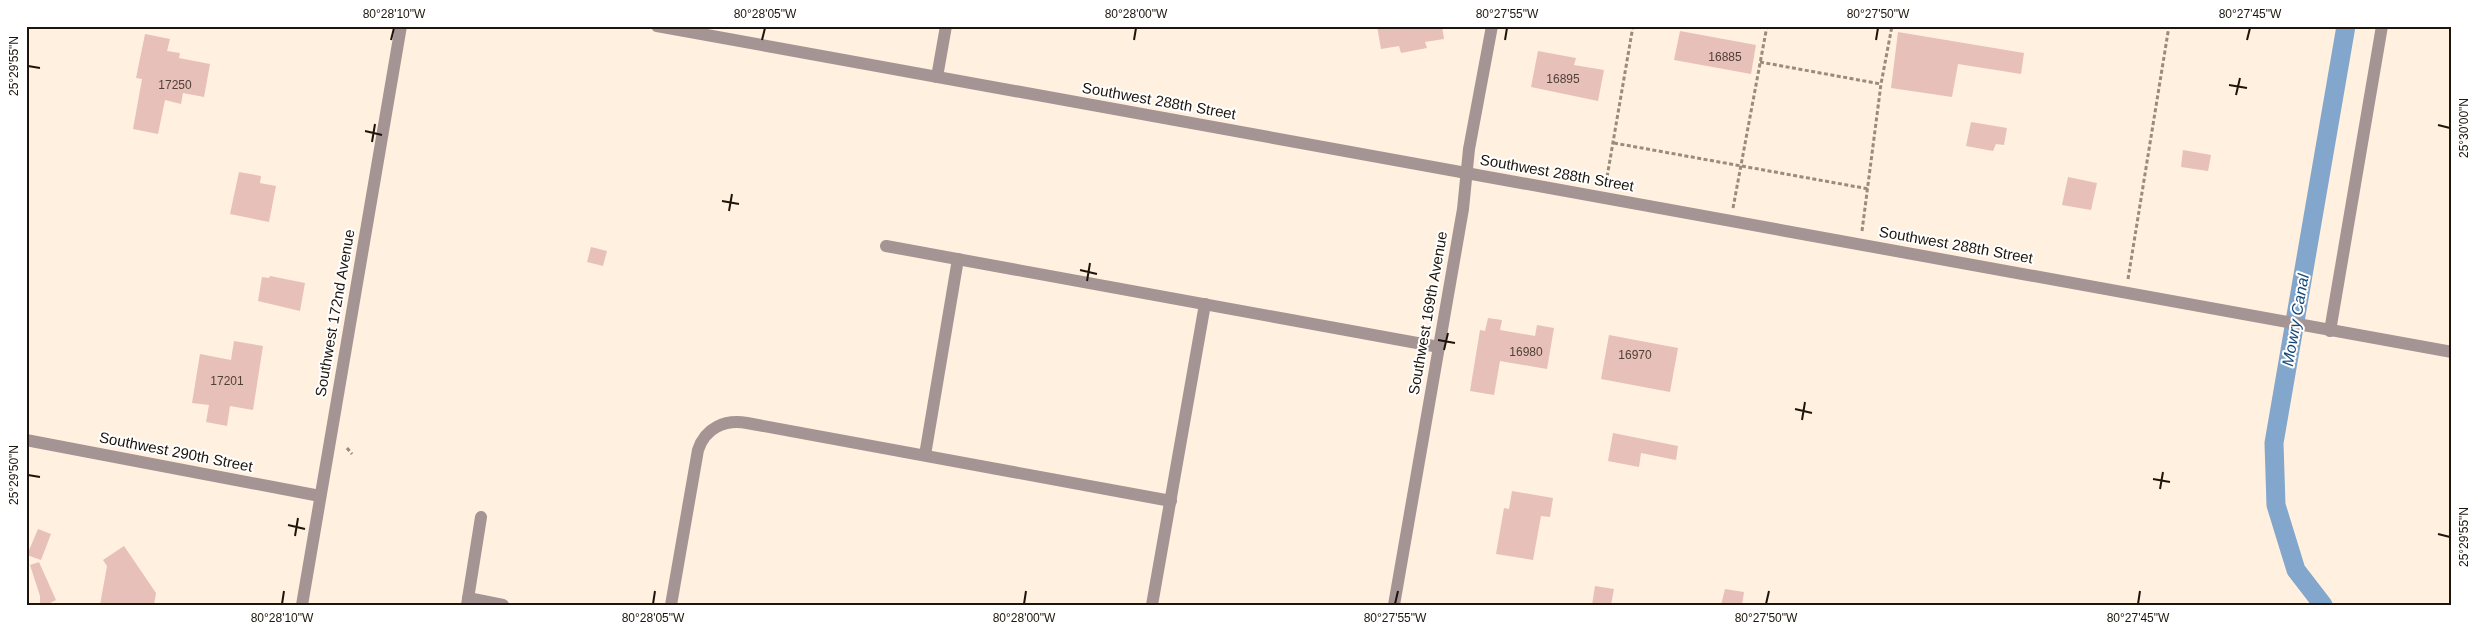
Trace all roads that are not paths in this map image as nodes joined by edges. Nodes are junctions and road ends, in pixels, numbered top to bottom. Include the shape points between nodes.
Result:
1 (401, 26) edge
2 (657, 26) edge
3 (946, 26) edge
4 (1492, 26) edge
5 (2382, 26) edge
6 (937, 77) junction
7 (1466, 173) junction
8 (886, 246) dead end
9 (958, 259) junction
10 (1205, 304) junction
11 (2330, 331) junction
12 (1439, 347) junction
13 (2452, 352) edge
14 (26, 440) edge
15 (925, 455) junction
16 (320, 496) junction
17 (1171, 501) junction
18 (481, 517) dead end
19 (468, 602) edge
20 (302, 605) edge
21 (503, 605) edge
22 (671, 605) edge
23 (1152, 605) edge
24 (1394, 605) edge

1 - 16 street, Southwest 172nd Avenue
2 - 6 street, Southwest 288th Street
3 - 6 street
4 - 7 street, Southwest 169th Avenue
5 - 11 street
6 - 7 street, Southwest 288th Street
7 - 11 street, Southwest 288th Street
7 - 12 street, Southwest 169th Avenue via 1463,209
8 - 9 street
9 - 10 street
9 - 15 street
10 - 12 street
10 - 17 street
11 - 13 street, Southwest 288th Street
12 - 24 street, Southwest 169th Avenue
14 - 16 street, Southwest 290th Street
15 - 17 street
15 - 22 street via 740,422 724,423 714,428 702,440 696,455
16 - 20 street, Southwest 172nd Avenue
17 - 23 street
18 - 19 street
19 - 21 street

